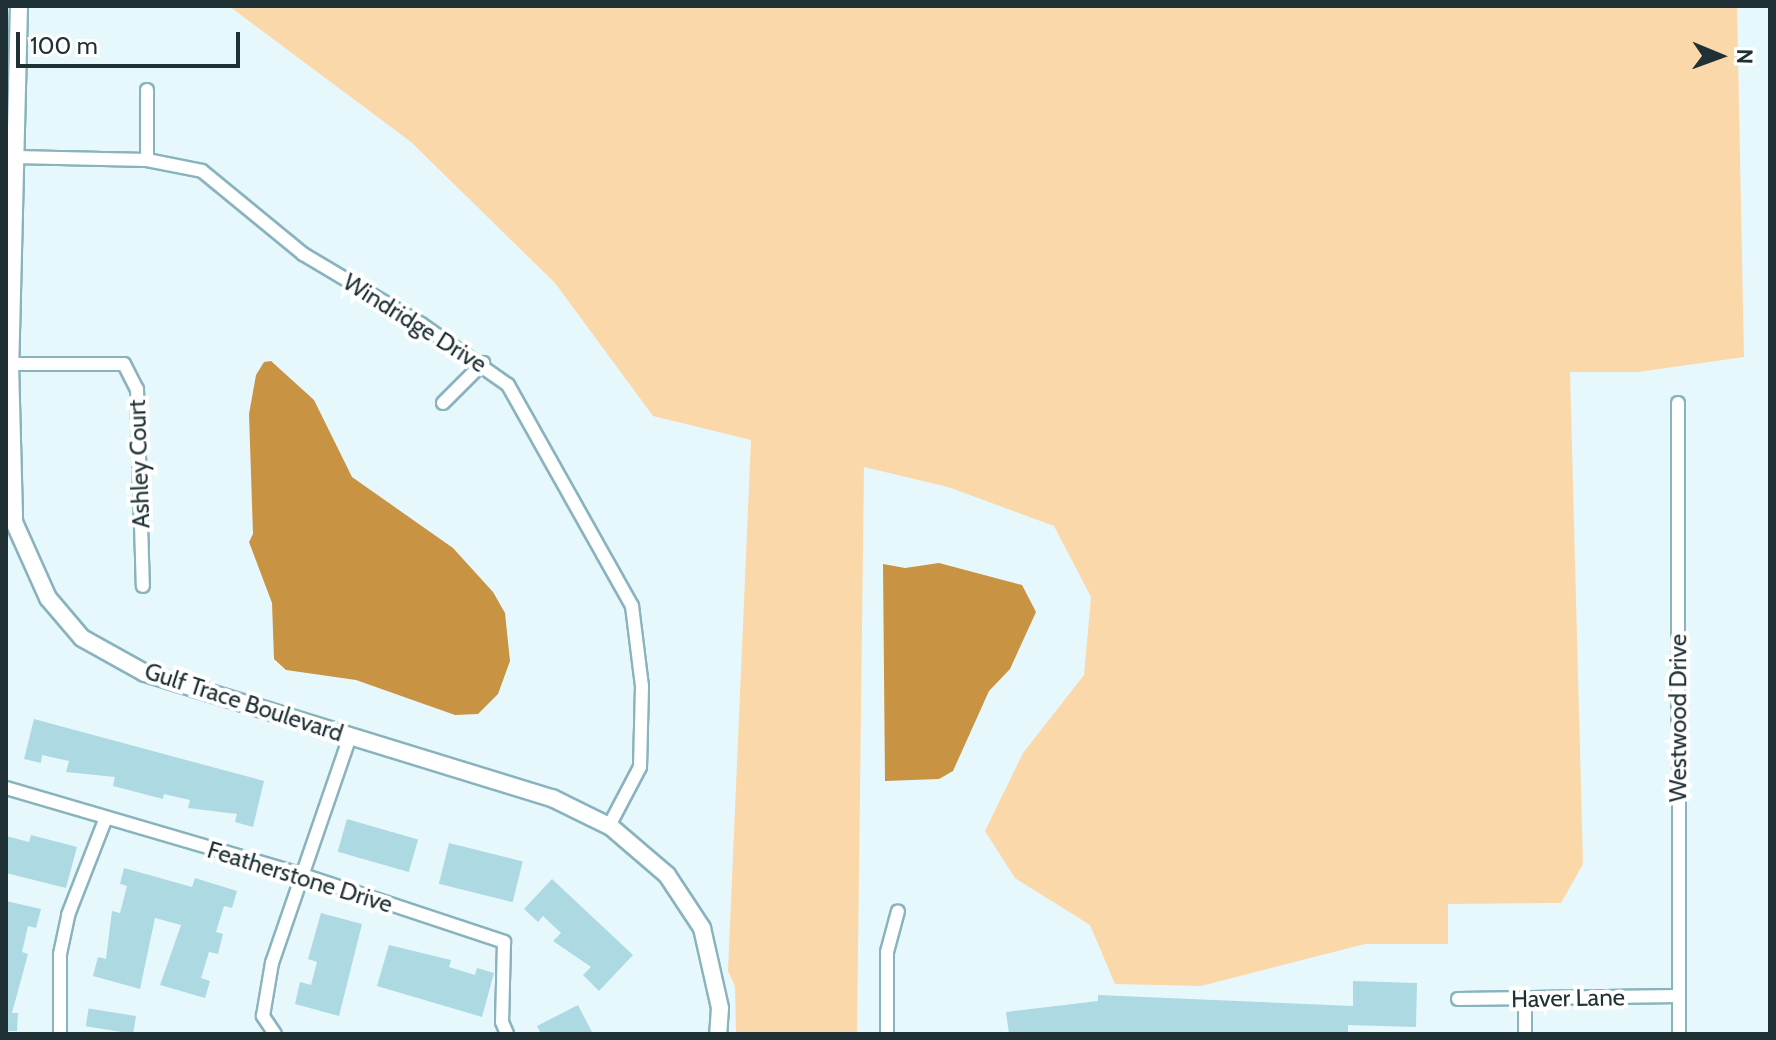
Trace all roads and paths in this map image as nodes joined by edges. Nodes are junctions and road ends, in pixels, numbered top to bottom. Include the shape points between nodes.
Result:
1 (19, 6) edge
2 (147, 90) dead end
3 (15, 157) junction
4 (147, 160) junction
5 (483, 363) junction
6 (10, 364) junction
7 (443, 403) dead end
8 (1678, 403) dead end
9 (143, 586) dead end
10 (350, 736) junction
11 (6, 788) edge
12 (105, 820) junction
13 (609, 826) junction
14 (303, 875) junction
15 (898, 911) dead end
16 (1679, 996) junction
17 (1458, 999) dead end
18 (1525, 999) junction
19 (60, 1034) edge
20 (275, 1034) edge
21 (507, 1034) edge
22 (718, 1034) edge
23 (887, 1034) edge
24 (1525, 1034) edge
25 (1679, 1034) edge

1 - 3 street, Gulf Trace Boulevard
2 - 4 street
3 - 4 street, Windridge Drive
3 - 6 street, Gulf Trace Boulevard
4 - 5 street, Windridge Drive via 202,171 303,254
5 - 7 street
5 - 13 street, Windridge Drive via 508,385 527,413 632,606 642,686 640,767
6 - 9 street, Ashley Court via 124,364 137,389
6 - 10 street, Gulf Trace Boulevard via 14,522 48,598 82,638 145,673
8 - 16 street, Westwood Drive
10 - 13 street, Gulf Trace Boulevard via 552,798
10 - 14 street
11 - 12 street, Featherstone Drive
12 - 14 street, Featherstone Drive
12 - 19 street via 68,915 60,954
13 - 22 street, Gulf Trace Boulevard via 667,875 702,928 720,1008
14 - 20 street via 272,963 265,1002 263,1016
14 - 21 street, Featherstone Drive via 504,942 502,1022
15 - 23 street via 887,952
16 - 18 street, Haver Lane
16 - 25 street, Westwood Drive
17 - 18 street, Haver Lane
18 - 24 street

